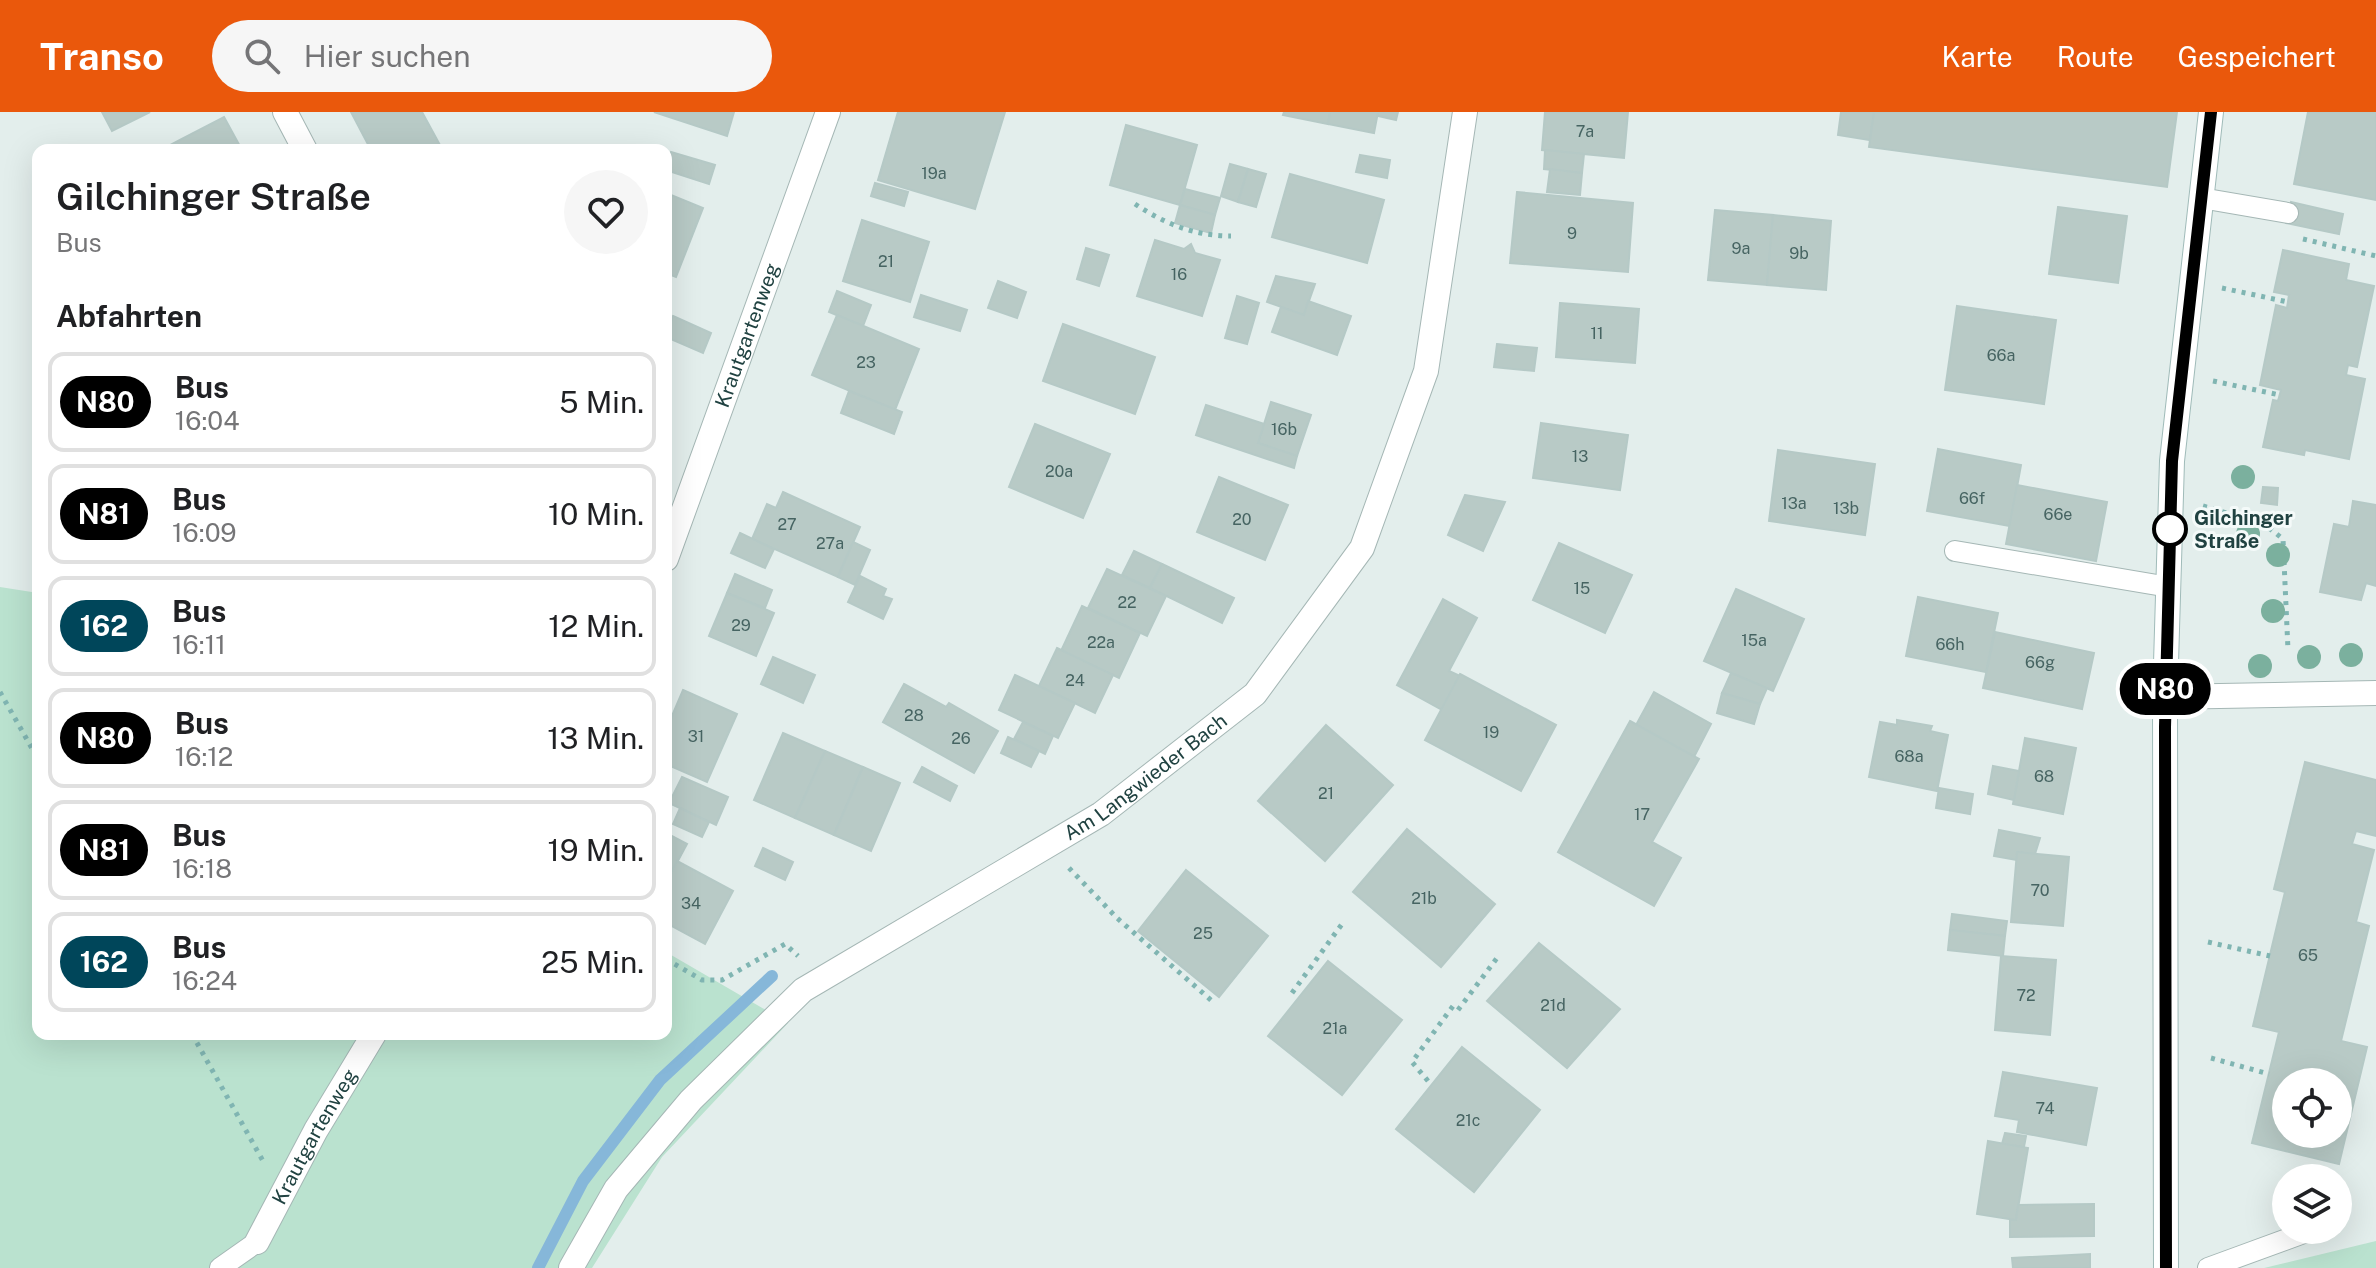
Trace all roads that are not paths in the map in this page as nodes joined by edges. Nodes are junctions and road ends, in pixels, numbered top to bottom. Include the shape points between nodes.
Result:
1 (285, 112) edge
2 (828, 112) edge
3 (1465, 112) edge
4 (2211, 112) edge
5 (302, 144) edge
6 (2201, 198) junction
7 (2288, 213) dead end
8 (672, 532) edge
9 (1955, 551) dead end
10 (2169, 587) junction
11 (2376, 693) edge
12 (2165, 697) junction
13 (370, 1040) edge
14 (257, 1242) joint
15 (2274, 1244) edge
16 (220, 1268) edge
17 (571, 1268) edge
18 (2166, 1268) edge
19 (2208, 1268) edge

1 - 5 street
2 - 8 street, Krautgartenweg
3 - 17 street, Am Langwieder Bach via 1426,371 1362,548 1255,694 1101,814 803,990 682,1111 616,1189
4 - 6 street
6 - 7 lane
6 - 10 street via 2172,461
9 - 10 lane
10 - 12 street
11 - 12 street
12 - 18 street
13 - 14 street, Krautgartenweg
14 - 16 lane
15 - 19 lane

